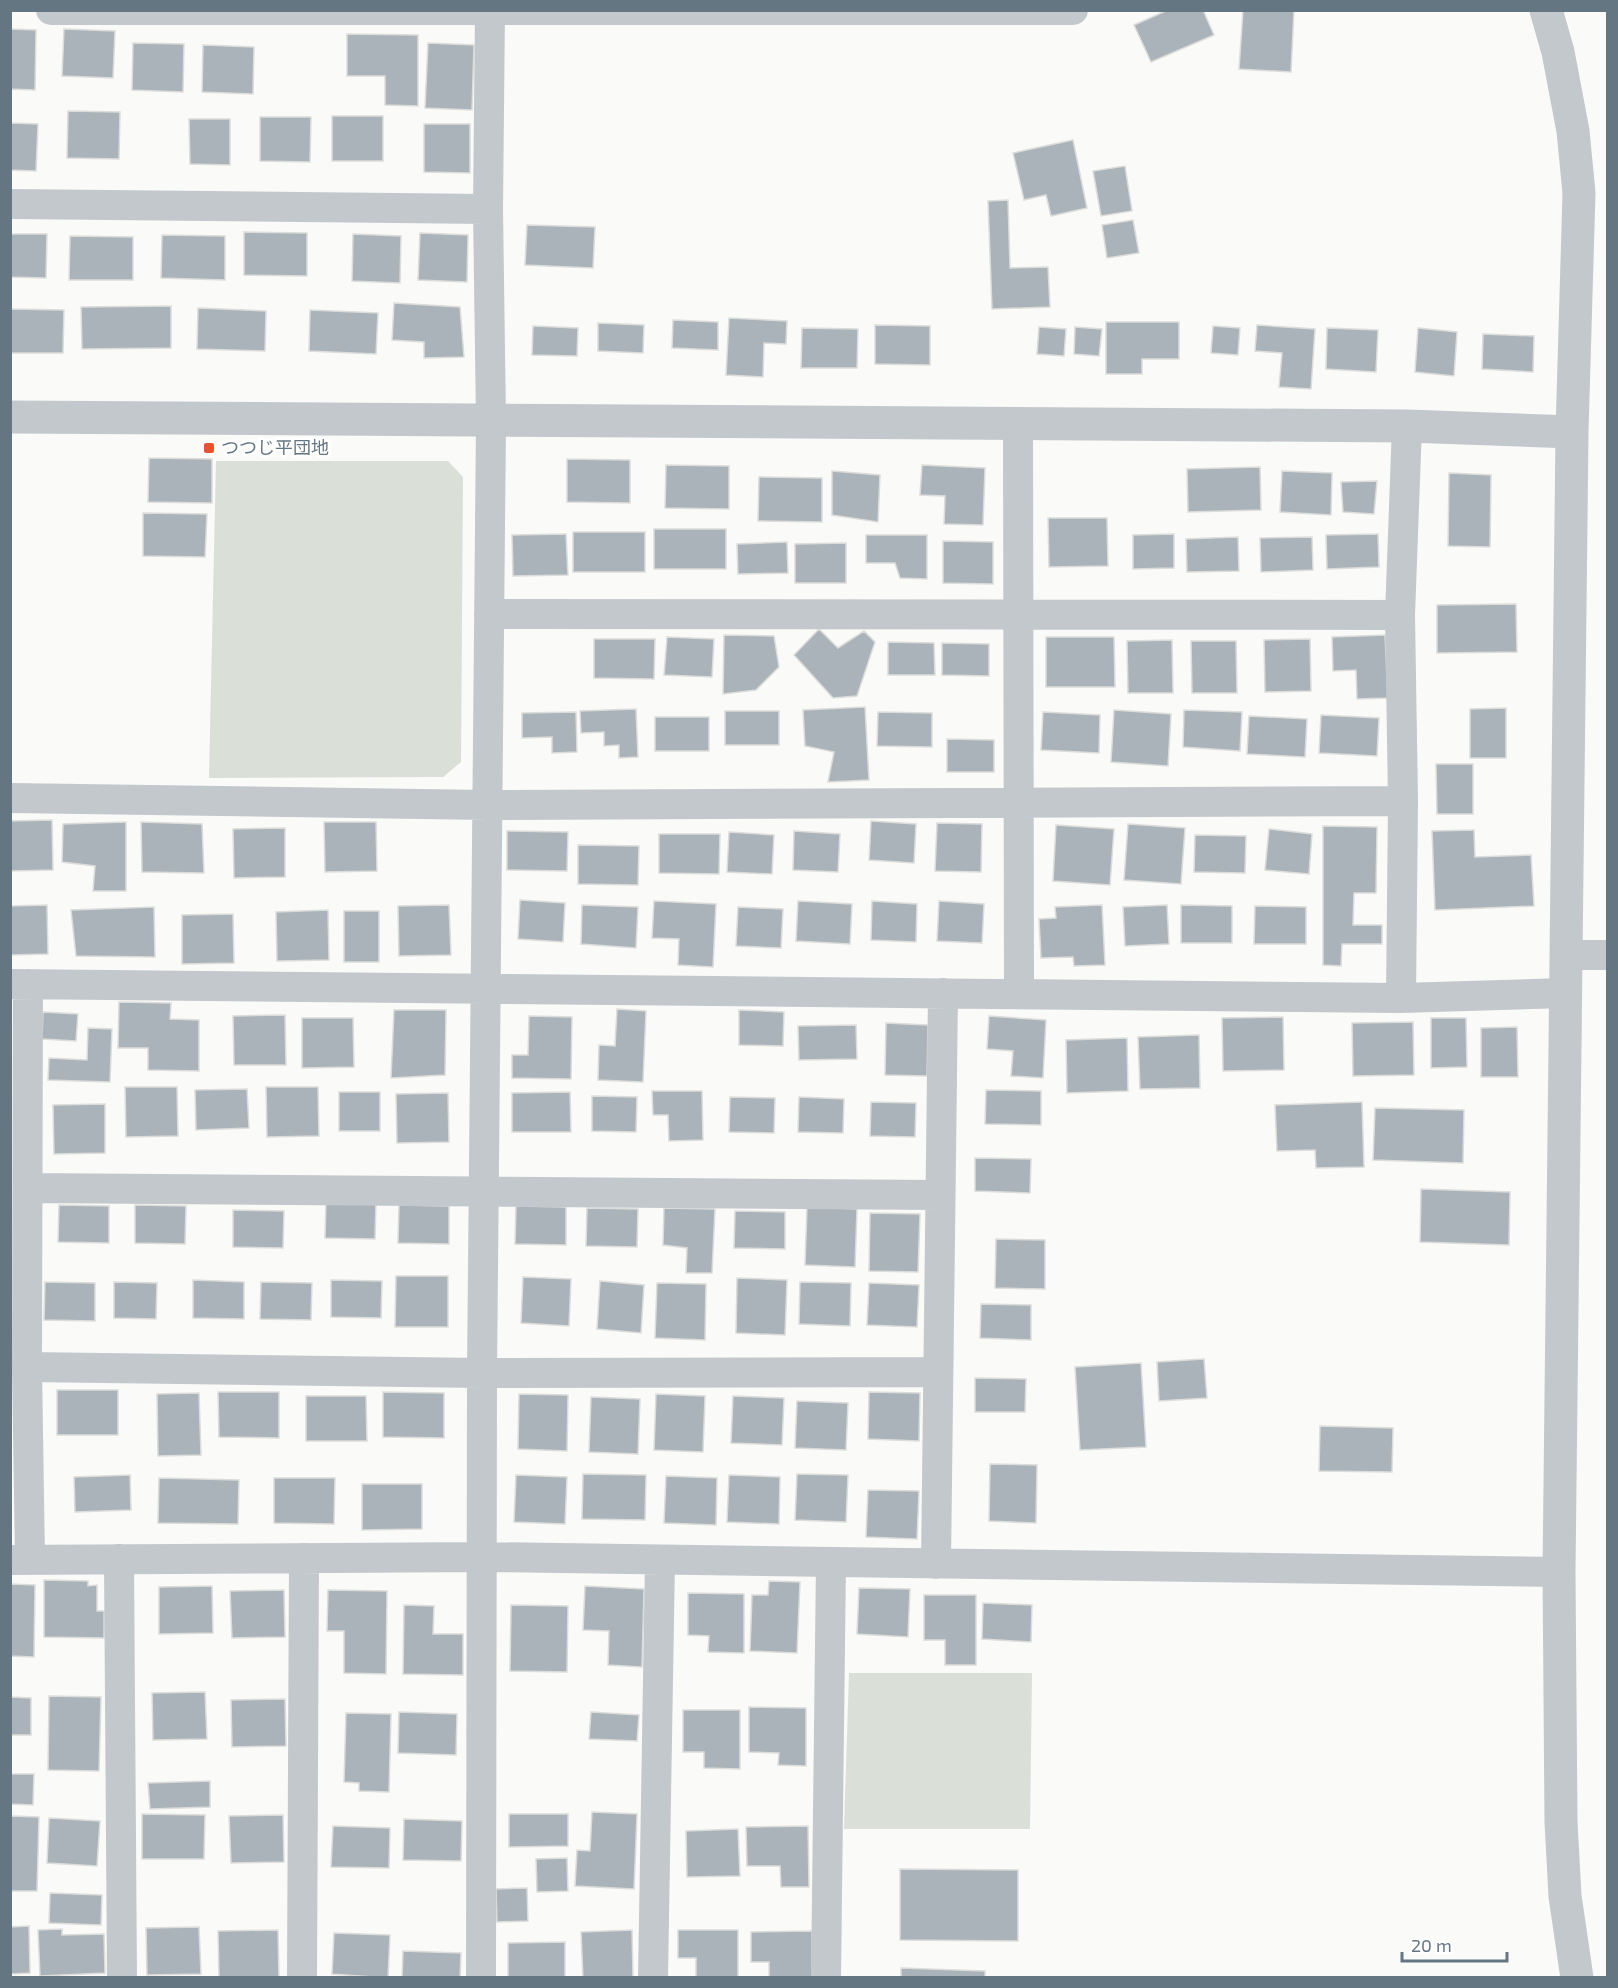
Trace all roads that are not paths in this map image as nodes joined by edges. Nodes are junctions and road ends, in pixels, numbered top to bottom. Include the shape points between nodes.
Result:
1 (51, 10) edge
2 (1073, 10) edge
3 (1546, 10) edge
4 (490, 11) edge
5 (1594, 194) edge
6 (10, 204) edge
7 (488, 209) junction
8 (10, 417) edge
9 (491, 421) junction
10 (1018, 424) junction
11 (1407, 426) junction
12 (1572, 432) junction
13 (489, 614) junction
14 (1018, 615) junction
15 (1400, 615) junction
16 (10, 798) edge
17 (1403, 801) junction
18 (1018, 803) junction
19 (488, 805) junction
20 (1565, 955) junction
21 (1608, 955) edge
22 (19, 984) edge
23 (487, 990) junction
24 (943, 993) junction
25 (1019, 993) junction
26 (1565, 993) junction
27 (1401, 998) junction
28 (28, 1188) junction
29 (486, 1191) junction
30 (940, 1195) junction
31 (27, 1367) junction
32 (937, 1372) junction
33 (482, 1373) junction
34 (483, 1557) junction
35 (304, 1558) junction
36 (119, 1559) junction
37 (20, 1560) edge
38 (660, 1560) junction
39 (831, 1562) junction
40 (936, 1564) junction
41 (1559, 1572) junction
42 (122, 1977) edge
43 (302, 1977) edge
44 (481, 1977) edge
45 (653, 1977) edge
46 (826, 1977) edge
47 (1577, 1977) edge

1 - 4 street
2 - 4 street
3 - 5 street via 1571,120
4 - 7 street
5 - 12 street
6 - 7 street
7 - 9 street
8 - 9 street
9 - 10 street
9 - 13 street
10 - 11 street
10 - 14 street
11 - 12 street
11 - 15 street
12 - 20 street
13 - 14 street
13 - 19 street
14 - 15 street
14 - 18 street
15 - 17 street
16 - 19 street
17 - 18 street
17 - 27 street
18 - 19 street
18 - 25 street
19 - 23 street
20 - 21 street
20 - 26 street
22 - 23 street
22 - 28 street
23 - 24 street
23 - 29 street
24 - 25 street
24 - 30 street
25 - 27 street
26 - 27 street
26 - 41 street
28 - 29 street
28 - 31 street
29 - 30 street
29 - 33 street
30 - 32 street
31 - 33 street
31 - 37 street
32 - 33 street
32 - 40 street
33 - 34 street
34 - 35 street
34 - 38 street
34 - 44 street
35 - 36 street
35 - 43 street
36 - 37 street
36 - 42 street
38 - 39 street
38 - 45 street
39 - 40 street
39 - 46 street
40 - 41 street
41 - 47 street via 1561,1822 1565,1896

